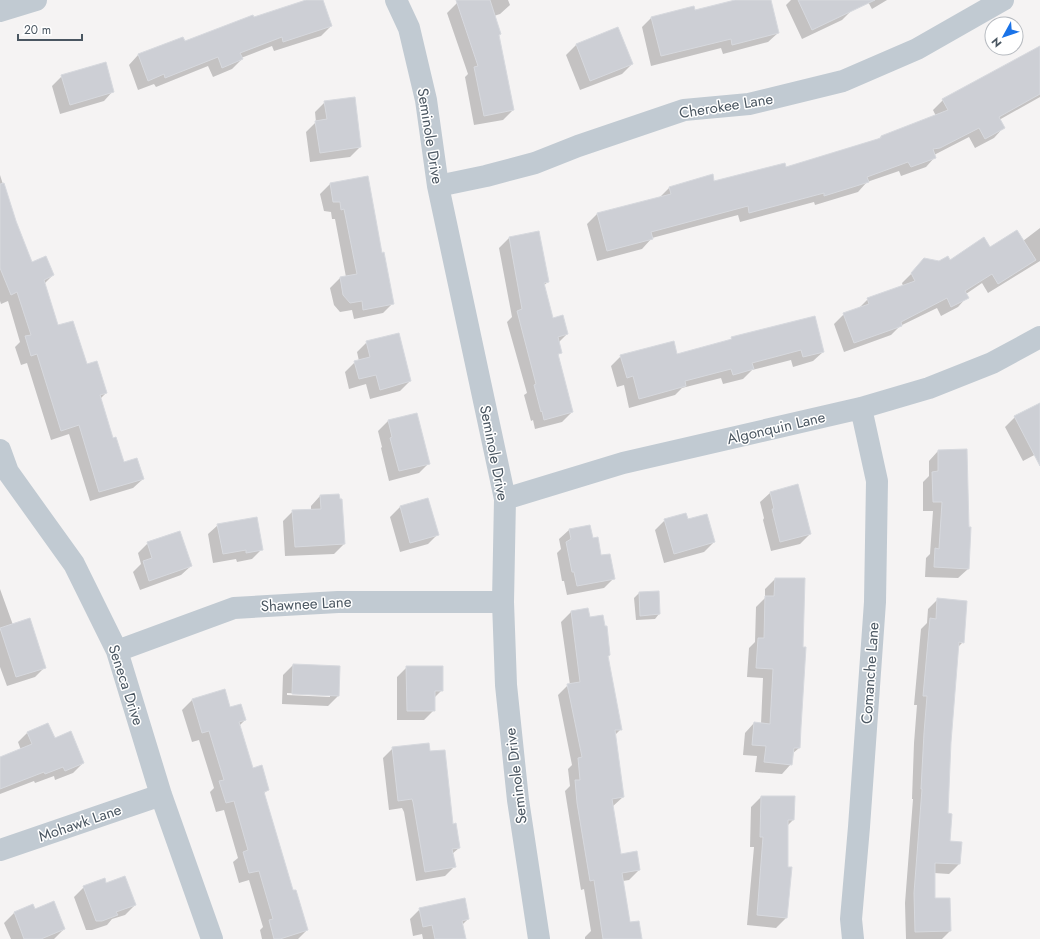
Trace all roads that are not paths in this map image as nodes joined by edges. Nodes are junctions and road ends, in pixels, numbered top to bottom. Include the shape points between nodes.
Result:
1 (36, 0) edge
2 (396, 0) edge
3 (1003, 0) edge
4 (0, 11) edge
5 (438, 186) junction
6 (1040, 337) edge
7 (861, 408) junction
8 (0, 450) edge
9 (505, 498) junction
10 (503, 602) junction
11 (117, 651) junction
12 (161, 795) junction
13 (0, 850) edge
14 (212, 939) edge
15 (539, 939) edge
16 (853, 939) edge

1 - 4 street
2 - 5 street, Seminole Drive via 409,28 426,100
3 - 5 street, Cherokee Lane via 917,49 842,81 749,104 684,110 535,162
5 - 9 street, Seminole Drive
6 - 7 street, Algonquin Lane via 992,363 929,388
7 - 9 street, Algonquin Lane via 623,464
7 - 16 street, Comanche Lane via 877,481 875,602 851,919
8 - 11 street, Seneca Drive via 8,472 74,564
9 - 10 street, Seminole Drive
10 - 11 street, Shawnee Lane via 338,602 234,608
10 - 15 street, Seminole Drive via 508,708 518,800
11 - 12 street, Seneca Drive
12 - 13 street, Mohawk Lane
12 - 14 street, Seneca Drive

